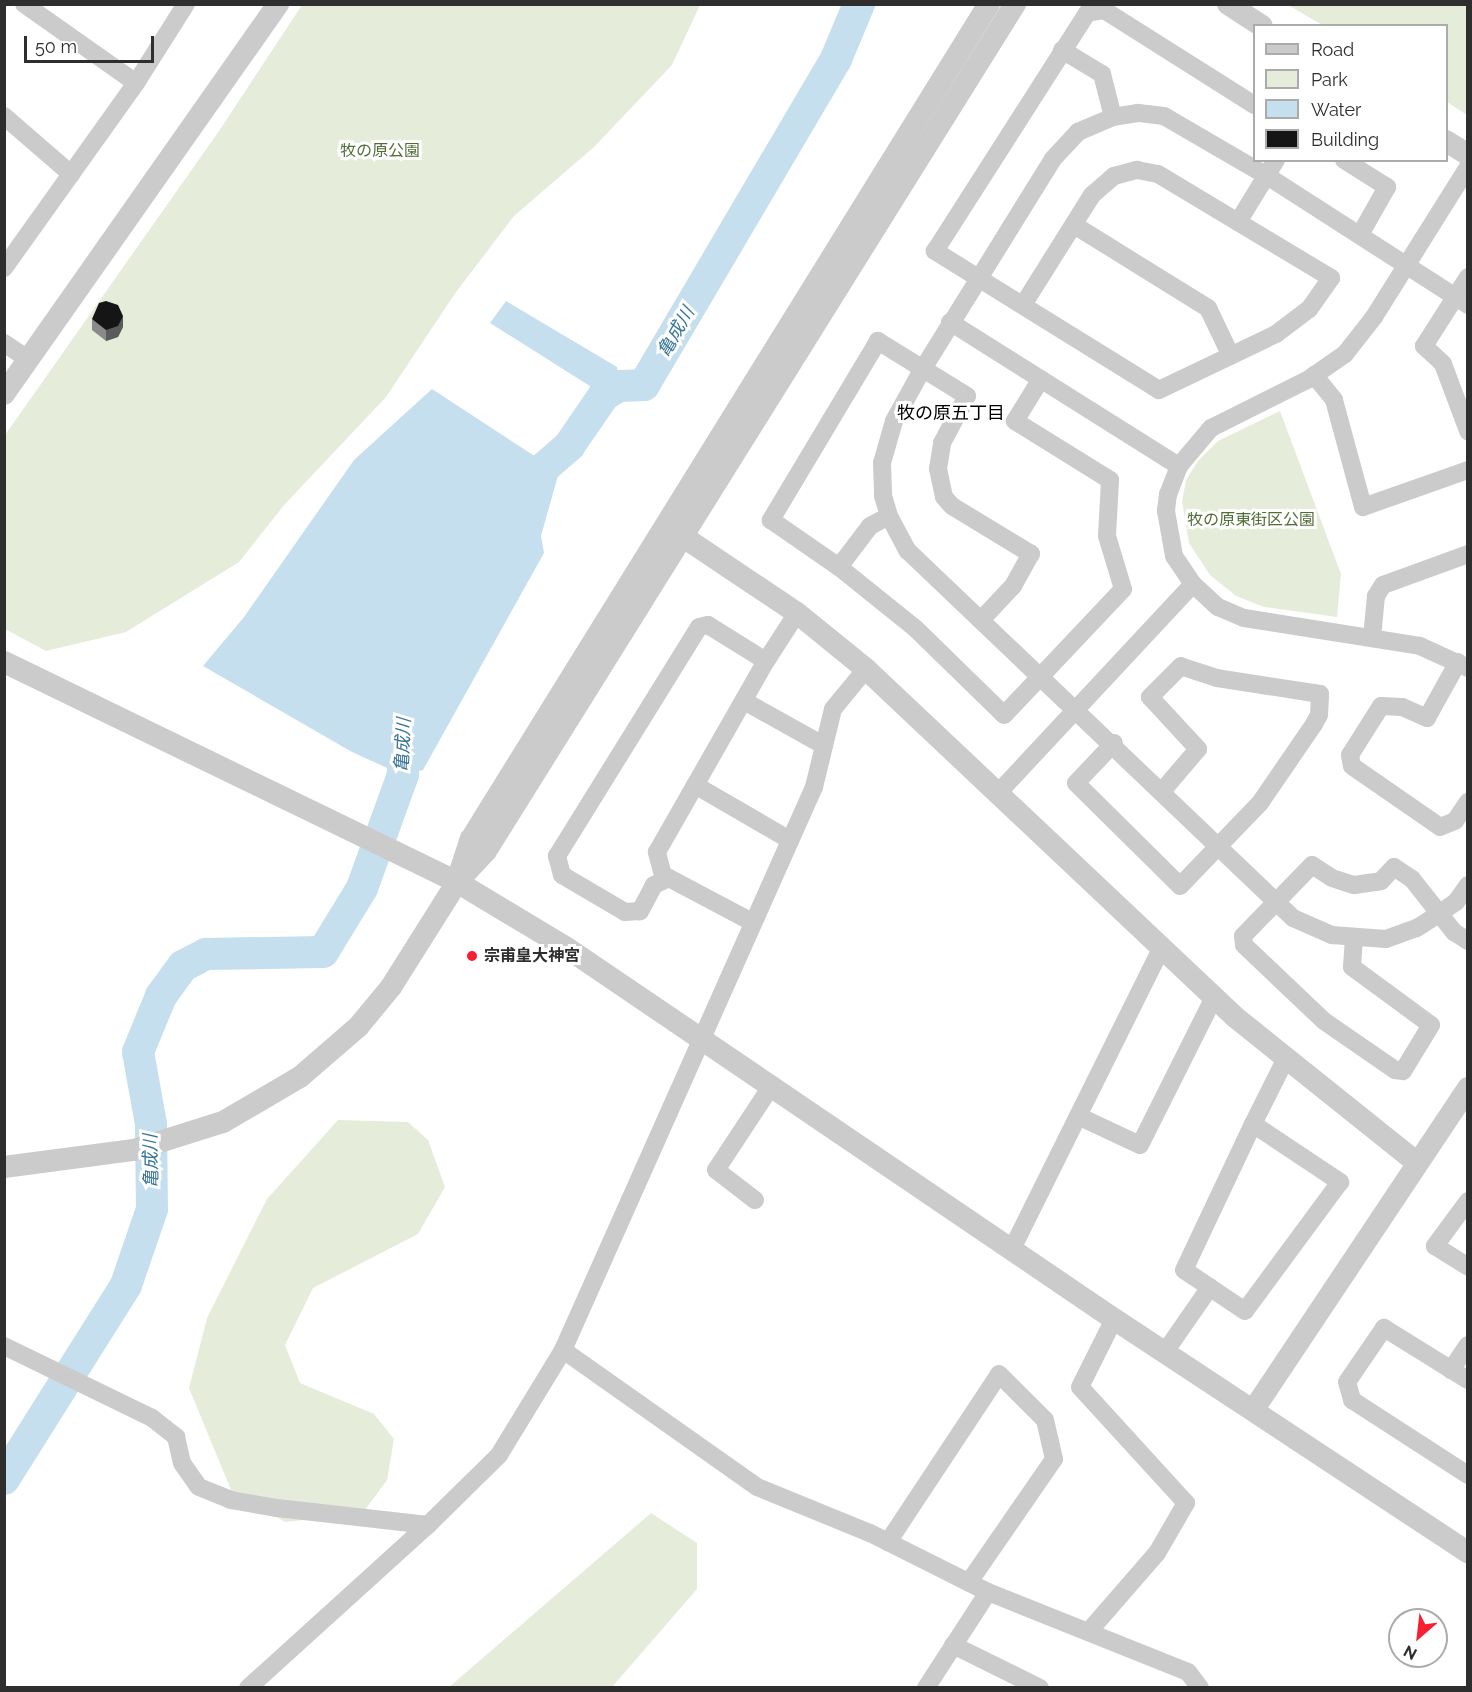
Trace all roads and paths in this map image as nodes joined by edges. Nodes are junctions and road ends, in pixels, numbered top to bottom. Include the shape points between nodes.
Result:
1 (24, 4) edge
2 (186, 4) edge
3 (278, 4) edge
4 (989, 4) edge
5 (1015, 4) edge
6 (1228, 4) edge
7 (1259, 24) edge
8 (1062, 50) junction
9 (136, 83) junction
10 (1253, 104) edge
11 (4, 116) edge
12 (1113, 117) junction
13 (1448, 142) edge
14 (1467, 155) edge
15 (1253, 159) edge
16 (1347, 162) edge
17 (1467, 167) edge
18 (1272, 168) edge
19 (71, 174) junction
20 (1238, 222) junction
21 (1074, 225) junction
22 (1360, 235) junction
23 (1407, 264) junction
24 (5, 265) edge
25 (1467, 277) edge
26 (978, 278) junction
27 (1462, 300) edge
28 (1023, 305) junction
29 (950, 322) junction
30 (4, 343) edge
31 (1231, 356) junction
32 (29, 360) junction
33 (922, 370) junction
34 (1314, 375) junction
35 (1041, 379) junction
36 (4, 394) edge
37 (1467, 431) edge
38 (1179, 466) junction
39 (1467, 470) edge
40 (888, 516) junction
41 (682, 536) junction
42 (1467, 554) edge
43 (839, 567) junction
44 (1193, 585) junction
45 (797, 614) junction
46 (981, 620) junction
47 (1372, 638) junction
48 (765, 661) junction
49 (4, 662) edge
50 (1463, 665) edge
51 (866, 669) junction
52 (1041, 674) junction
53 (744, 701) junction
54 (1076, 707) junction
55 (1114, 743) junction
56 (823, 745) junction
57 (695, 785) junction
58 (1163, 790) junction
59 (999, 792) junction
60 (1467, 802) edge
61 (790, 840) junction
62 (1219, 848) junction
63 (664, 879) junction
64 (457, 882) junction
65 (1467, 885) edge
66 (1274, 904) junction
67 (1440, 913) junction
68 (752, 922) junction
69 (1354, 938) junction
70 (1467, 941) edge
71 (1162, 947) junction
72 (1214, 996) junction
73 (704, 1038) junction
74 (1285, 1060) junction
75 (772, 1085) junction
76 (1464, 1101) edge
77 (1078, 1116) junction
78 (1253, 1124) junction
79 (1417, 1163) junction
80 (4, 1167) edge
81 (755, 1200) dead end
82 (1467, 1201) edge
83 (1012, 1249) junction
84 (1467, 1267) edge
85 (1210, 1287) junction
86 (1114, 1319) junction
87 (1467, 1345) edge
88 (4, 1346) edge
89 (563, 1350) junction
90 (1165, 1352) junction
91 (1451, 1370) junction
92 (1467, 1380) edge
93 (1254, 1409) junction
94 (1467, 1475) edge
95 (428, 1525) junction
96 (888, 1542) junction
97 (1467, 1552) edge
98 (969, 1582) junction
99 (988, 1592) junction
100 (1090, 1630) junction
101 (954, 1645) junction
102 (1034, 1686) edge
103 (248, 1688) edge
104 (926, 1688) edge
105 (1200, 1688) edge

1 - 9 street
2 - 9 street
3 - 32 street
4 - 64 street via 471,839
5 - 41 street
6 - 7 street
8 - 10 street via 1083,15 1104,10
8 - 12 street via 1102,74
8 - 26 street via 935,251
9 - 19 street
11 - 19 street
12 - 15 street via 1138,113 1164,116
12 - 26 street via 1078,132 1053,159
13 - 14 street
16 - 22 street via 1387,187
17 - 23 street
18 - 20 street
18 - 22 street
19 - 24 street
20 - 21 street via 1158,174 1137,170 1106,181 1092,195
20 - 31 street via 1331,278 1320,297 1293,322
21 - 28 street
21 - 31 street via 1208,308
22 - 23 street
23 - 27 street
23 - 34 street via 1345,354
25 - 27 street
26 - 28 street
26 - 29 street
27 - 37 street via 1424,346 1443,364
28 - 31 street via 1159,390
29 - 33 street
29 - 35 street
30 - 32 street
32 - 36 street
33 - 40 street via 884,446 882,489
33 - 43 street via 878,341 771,520
33 - 46 street via 967,396 942,443 938,469 944,497 952,506 1031,554 1013,586
34 - 38 street via 1211,428
34 - 39 street via 1334,400 1363,507
35 - 38 street
35 - 52 street via 1015,421 1110,480 1107,536 1123,589
38 - 44 street via 1168,494 1167,528 1174,556
40 - 43 street via 870,526
40 - 46 street via 908,550
41 - 45 street
41 - 64 street via 486,851
42 - 47 street via 1383,585 1376,596
43 - 52 street via 915,628 1004,715
44 - 47 street via 1218,608 1244,618
44 - 54 street
45 - 48 street
45 - 51 street
46 - 52 street
47 - 50 street via 1420,646
48 - 53 street
48 - 63 street via 708,625 699,627 557,856 562,875 625,912 640,910 654,885
49 - 64 street
50 - 60 street via 1427,718 1402,707 1381,706 1350,755 1352,766 1440,827 1455,821
51 - 56 street via 833,709
51 - 59 street
52 - 54 street
53 - 56 street
53 - 57 street
54 - 55 street
54 - 59 street
55 - 58 street
55 - 62 street via 1076,783 1180,886
56 - 61 street via 814,787
57 - 61 street
57 - 63 street via 657,852
58 - 62 street
58 - 62 street via 1198,749 1150,697 1181,666 1217,678 1320,694 1314,724 1260,803
59 - 71 street
61 - 68 street
62 - 66 street
63 - 68 street via 675,879
64 - 73 street
64 - 80 street via 391,987 358,1027 300,1077 223,1122 163,1142 134,1150
65 - 67 street via 1456,902
66 - 67 street via 1312,865 1332,878 1354,885 1381,881 1394,867 1412,879
66 - 69 street via 1311,927
66 - 69 street via 1243,936 1244,945 1324,1021 1395,1070 1403,1071 1431,1025 1352,967
67 - 69 street via 1417,928 1386,939
67 - 70 street
68 - 73 street
71 - 72 street
71 - 77 street
72 - 74 street
72 - 77 street via 1140,1145
73 - 75 street
73 - 89 street
74 - 78 street
74 - 79 street
75 - 81 street via 716,1170
75 - 83 street
76 - 79 street
77 - 83 street
78 - 85 street via 1184,1270
78 - 85 street via 1340,1182 1245,1311
79 - 93 street
82 - 84 street via 1435,1246
83 - 86 street
85 - 90 street
86 - 90 street
86 - 100 street via 1080,1387 1186,1503 1157,1553
87 - 91 street
88 - 95 street via 152,1418 176,1437 182,1463 199,1487 231,1500 277,1508
89 - 95 street via 499,1455
89 - 96 street via 757,1487
90 - 93 street
91 - 92 street
91 - 94 street via 1384,1328 1347,1382 1352,1400
93 - 97 street
95 - 103 street
96 - 98 street
96 - 98 street via 999,1374 1045,1420 1054,1459
98 - 99 street
99 - 100 street
99 - 101 street
100 - 105 street via 1188,1672
101 - 102 street
101 - 104 street

